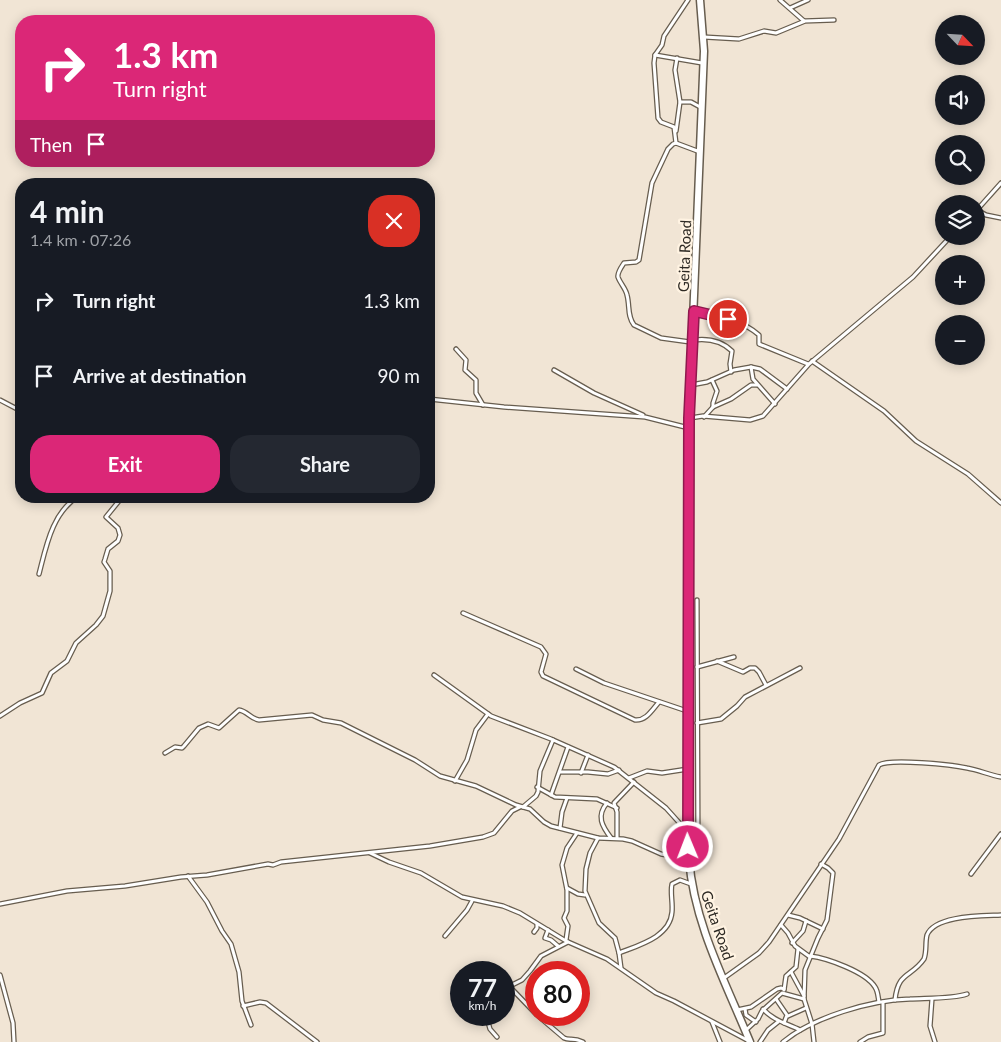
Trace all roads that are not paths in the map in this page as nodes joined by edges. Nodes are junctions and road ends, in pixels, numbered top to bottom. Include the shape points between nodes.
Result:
1 (688, 0) edge
2 (700, 0) edge
3 (780, 0) edge
4 (808, 0) edge
5 (790, 8) junction
6 (834, 20) dead end
7 (805, 21) junction
8 (703, 37) junction
9 (655, 55) junction
10 (676, 58) junction
11 (704, 65) junction
12 (680, 102) junction
13 (702, 109) junction
14 (675, 133) junction
15 (676, 143) junction
16 (700, 152) junction
17 (1001, 183) edge
18 (985, 200) edge
19 (985, 214) edge
20 (1001, 218) edge
21 (943, 245) edge
22 (694, 311) junction
23 (692, 342) junction
24 (456, 349) dead end
25 (810, 363) junction
26 (751, 367) junction
27 (554, 370) dead end
28 (731, 372) junction
29 (712, 380) junction
30 (691, 385) junction
31 (757, 385) junction
32 (787, 389) junction
33 (0, 400) edge
34 (435, 400) edge
35 (775, 404) junction
36 (484, 405) junction
37 (713, 407) junction
38 (15, 408) edge
39 (704, 416) junction
40 (646, 417) junction
41 (689, 418) junction
42 (690, 428) junction
43 (70, 503) edge
44 (117, 503) edge
45 (1001, 503) edge
46 (39, 574) dead end
47 (697, 600) dead end
48 (463, 613) dead end
49 (734, 657) dead end
50 (717, 662) junction
51 (697, 667) junction
52 (800, 668) dead end
53 (576, 669) dead end
54 (434, 675) dead end
55 (766, 685) junction
56 (659, 702) junction
57 (689, 713) junction
58 (488, 714) junction
59 (0, 716) edge
60 (697, 723) junction
61 (553, 740) junction
62 (568, 747) junction
63 (165, 753) dead end
64 (588, 755) junction
65 (619, 770) junction
66 (688, 770) junction
67 (560, 772) junction
68 (580, 773) junction
69 (1001, 777) edge
70 (629, 778) junction
71 (455, 781) junction
72 (634, 782) junction
73 (537, 787) junction
74 (551, 796) junction
75 (567, 798) junction
76 (607, 803) junction
77 (522, 807) junction
78 (617, 808) junction
79 (560, 828) junction
80 (577, 833) junction
81 (1001, 834) edge
82 (598, 838) junction
83 (611, 838) junction
84 (617, 838) junction
85 (688, 839) junction
86 (370, 852) junction
87 (689, 860) junction
88 (821, 864) junction
89 (690, 873) junction
90 (971, 874) dead end
91 (188, 876) junction
92 (692, 884) junction
93 (567, 888) junction
94 (586, 895) junction
95 (472, 900) junction
96 (0, 904) edge
97 (1001, 915) edge
98 (787, 916) junction
99 (806, 921) junction
100 (537, 923) junction
101 (781, 925) junction
102 (822, 929) junction
103 (548, 930) junction
104 (534, 932) dead end
105 (445, 936) dead end
106 (567, 941) junction
107 (792, 943) junction
108 (558, 946) junction
109 (798, 949) junction
110 (619, 953) junction
111 (810, 957) junction
112 (621, 968) junction
113 (790, 972) junction
114 (0, 975) edge
115 (724, 978) junction
116 (515, 982) edge
117 (783, 991) junction
118 (515, 992) edge
119 (967, 994) dead end
120 (804, 998) junction
121 (776, 999) junction
122 (932, 999) junction
123 (895, 1000) junction
124 (883, 1001) junction
125 (879, 1002) junction
126 (525, 1003) edge
127 (243, 1006) junction
128 (806, 1008) junction
129 (745, 1009) junction
130 (763, 1009) junction
131 (737, 1010) junction
132 (788, 1016) junction
133 (712, 1021) junction
134 (756, 1022) junction
135 (779, 1022) junction
136 (784, 1023) junction
137 (812, 1024) junction
138 (251, 1025) dead end
139 (489, 1026) edge
140 (551, 1026) edge
141 (800, 1030) junction
142 (744, 1034) junction
143 (497, 1037) dead end
144 (14, 1042) edge
145 (317, 1042) edge
146 (582, 1042) edge
147 (720, 1042) edge
148 (745, 1042) edge
149 (750, 1042) edge
150 (760, 1042) edge
151 (783, 1042) edge
152 (814, 1042) edge
153 (860, 1042) edge
154 (935, 1042) edge

1 - 9 street
2 - 8 highway, Geita Road
3 - 5 street
4 - 5 street
5 - 7 street
6 - 7 street
7 - 8 street via 776,33 764,31 738,38
8 - 11 highway, Geita Road
9 - 10 street
9 - 14 street via 658,118 673,126
10 - 11 street
10 - 12 street
11 - 13 highway, Geita Road
12 - 13 street via 691,102
12 - 14 street
13 - 16 highway, Geita Road
14 - 15 street
15 - 16 street
15 - 23 street via 668,149 652,183 639,260 622,264 618,277 628,295 631,322 637,328 661,338
16 - 22 highway, Geita Road
17 - 18 street
19 - 20 street
21 - 25 street via 913,277
22 - 23 highway, Geita Road
22 - 25 street via 744,324 759,335 761,346
23 - 28 street via 715,340 730,348
23 - 30 highway, Geita Road
24 - 36 street via 466,360 465,370 476,380 476,392
25 - 32 street
25 - 45 street via 884,411 916,441 968,474
26 - 28 street
26 - 31 street
26 - 32 street via 760,369
27 - 40 street
28 - 29 street
29 - 30 street
29 - 37 street via 717,392
30 - 41 highway, Geita Road
31 - 35 street
31 - 37 street via 751,385
32 - 35 street
33 - 38 street
34 - 36 street
35 - 39 street via 763,416 754,419
36 - 40 street
37 - 39 street
39 - 41 street
40 - 42 street
41 - 42 highway, Geita Road
42 - 57 highway, Geita Road
43 - 46 street via 59,515
44 - 59 street via 106,517 118,528 120,535 108,549 104,562 109,568 110,591 103,616 76,643 68,660 51,673 42,693
47 - 51 street
48 - 56 street via 541,647 546,654 541,672 543,676 635,720 645,718
49 - 50 street
50 - 51 street
50 - 55 street via 743,672 755,668
51 - 60 street
52 - 55 street
53 - 56 street via 604,683
54 - 58 street
55 - 60 street via 745,697 721,719
56 - 57 street
57 - 66 highway, Geita Road
58 - 61 street
58 - 71 street via 476,730 467,760
60 - 89 street via 698,847
61 - 62 street
61 - 73 street
62 - 64 street
62 - 67 street
63 - 71 street via 175,747 182,748 199,728 208,724 218,728 239,710 257,720 312,715 347,725
64 - 65 street
64 - 68 street
65 - 68 street via 608,774
65 - 70 street
66 - 70 street via 647,771
66 - 85 highway, Geita Road
67 - 68 street
67 - 74 street
69 - 88 street via 958,767 883,763
70 - 72 street
71 - 77 street via 484,789
72 - 78 street via 614,803
72 - 85 street via 677,818
73 - 74 street
73 - 77 street via 536,796
74 - 75 street
75 - 76 street via 597,799
75 - 79 street
76 - 78 street
76 - 83 street via 600,820
77 - 79 street via 533,810 547,824
77 - 86 street via 512,811 489,835 437,846
78 - 84 street
79 - 80 street
80 - 82 street
80 - 93 street via 562,865
81 - 90 street
82 - 83 street
82 - 94 street via 587,864
83 - 84 street
84 - 87 street
85 - 87 highway, Geita Road
86 - 91 street
86 - 95 street via 421,873
87 - 89 highway, Geita Road
88 - 98 street
88 - 102 street via 833,873 827,920
89 - 92 highway, Geita Road
91 - 96 street via 67,891
91 - 127 street via 231,944
92 - 110 street via 680,880 672,884 672,913 666,928 654,938
92 - 115 highway, Geita Road via 711,949
93 - 94 street
93 - 106 street via 564,919 568,925
94 - 110 street via 599,923 615,938
95 - 100 street via 503,906
95 - 105 street
97 - 123 street via 956,917 931,930 924,959 901,979
98 - 99 street
98 - 101 street
99 - 102 street
99 - 107 street via 803,931
100 - 103 street
100 - 104 street
101 - 107 street
101 - 115 street via 765,948
102 - 111 street
103 - 106 street
103 - 108 street via 545,937
106 - 108 street
106 - 112 street
107 - 109 street
108 - 116 street via 541,956 526,976
109 - 111 street
109 - 113 street via 796,967
110 - 112 street
111 - 120 street via 805,970
111 - 125 street via 832,960 872,982
112 - 133 street via 656,993
113 - 117 street via 785,978
113 - 120 street
114 - 144 street via 12,1019
115 - 131 highway, Geita Road
117 - 120 street
117 - 121 street
117 - 129 street via 777,989
118 - 126 street
119 - 122 street
120 - 128 street
121 - 130 street
121 - 132 street
122 - 123 street
122 - 154 street via 930,1026
123 - 124 street
124 - 125 street
124 - 153 street via 883,1033
125 - 137 street
127 - 138 street
127 - 145 street via 266,1003
128 - 132 street
128 - 137 street
129 - 131 street
129 - 134 street via 746,1015
130 - 134 street
130 - 135 street
131 - 142 highway, Geita Road
132 - 136 street
133 - 142 street
133 - 147 street
134 - 142 street
135 - 136 street
135 - 150 street
136 - 141 street
137 - 141 street
137 - 152 street
139 - 143 street
140 - 146 street via 564,1038
141 - 151 street
142 - 148 street
142 - 149 highway, Geita Road

